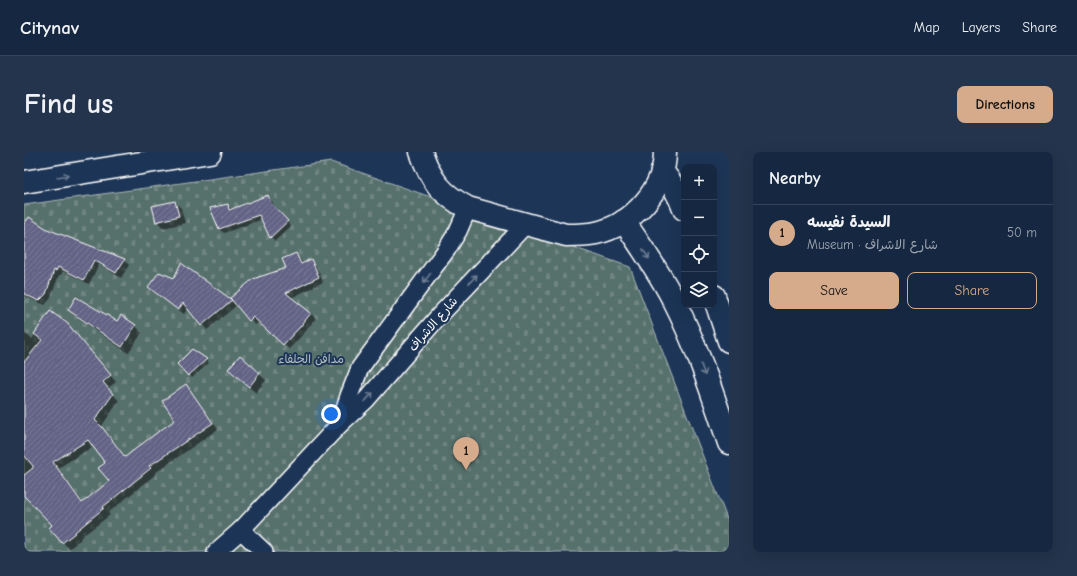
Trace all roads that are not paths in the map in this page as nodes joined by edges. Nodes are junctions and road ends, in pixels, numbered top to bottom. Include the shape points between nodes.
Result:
1 (210, 152) edge
2 (421, 152) edge
3 (664, 162) edge
4 (24, 182) edge
5 (681, 202) edge
6 (468, 208) junction
7 (624, 221) junction
8 (526, 224) junction
9 (717, 305) edge
10 (729, 341) edge
11 (340, 424) junction
12 (729, 443) edge
13 (241, 530) junction
14 (216, 552) edge
15 (264, 552) edge

4 -> 1 main road
2 - 6 main road via 432,179 454,201
3 - 5 main road
3 - 7 main road via 656,186 648,199 638,211
6 - 8 main road
6 -> 11 street, شارع الاشراف via 447,250 360,368
7 - 8 main road via 597,233 581,235 566,235
7 -> 12 main road via 674,300 688,330
11 -> 8 street, شارع الاشراف via 354,413 439,316
9 - 10 main road
11 - 13 street, شارع الاشراف
13 - 14 street, شارع الاشراف
13 - 15 street

